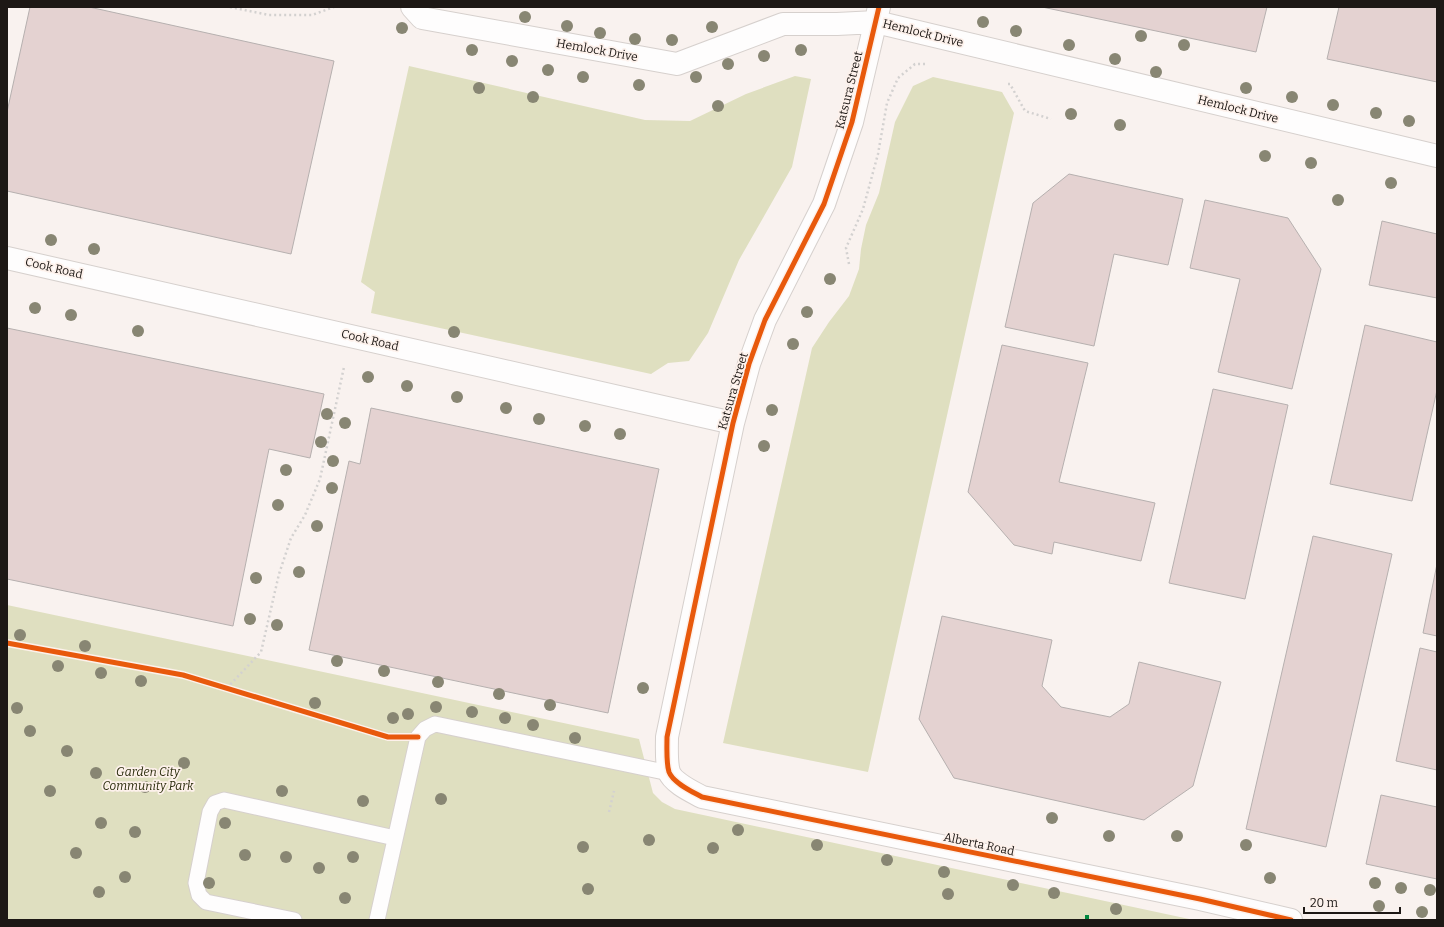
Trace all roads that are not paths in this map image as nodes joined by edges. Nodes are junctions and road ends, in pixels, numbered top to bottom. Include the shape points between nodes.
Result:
1 (412, 7) edge
2 (878, 14) edge
3 (1437, 156) edge
4 (7, 258) edge
5 (733, 423) junction
6 (669, 773) junction
7 (395, 838) junction
8 (294, 920) edge
9 (377, 920) edge
10 (1291, 920) edge

1 - 2 street, Hemlock Drive via 422,18 677,64 782,24 837,24
2 - 3 street, Hemlock Drive
2 - 5 street, Katsura Street via 852,122 824,204 765,320 749,364
4 - 5 street, Cook Road
5 - 6 street, Katsura Street via 667,737
6 - 7 lane via 435,724 425,729 418,737
6 - 10 street, Alberta Road via 682,787 702,797
7 - 8 lane via 224,800 215,803 210,812 196,883 199,895 206,902
7 - 9 lane

